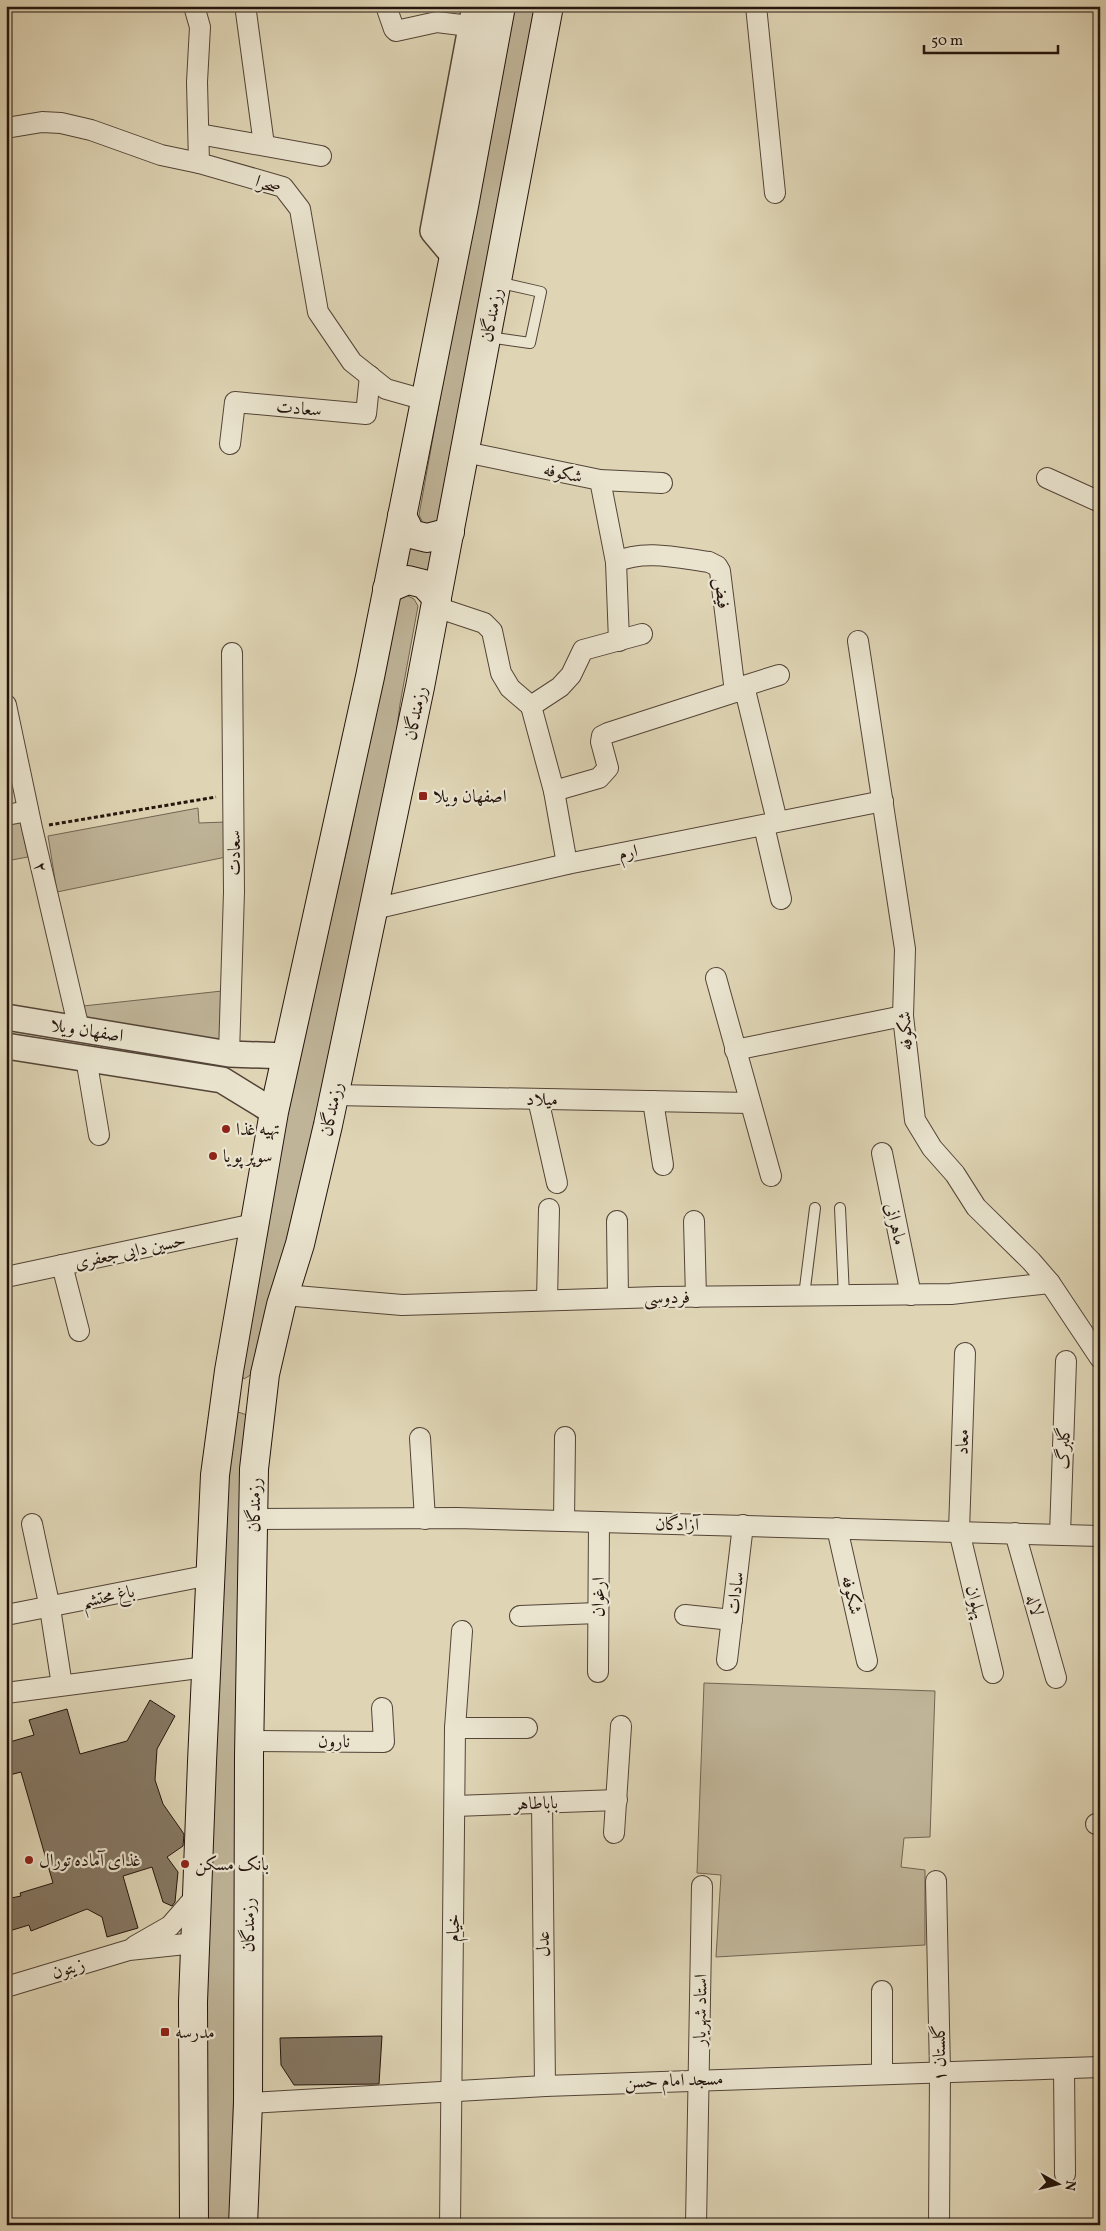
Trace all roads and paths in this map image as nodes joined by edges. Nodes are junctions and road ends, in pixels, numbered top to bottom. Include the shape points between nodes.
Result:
1 (194, 6) edge
2 (386, 6) edge
3 (549, 6) edge
4 (756, 6) edge
5 (246, 12) dead end
6 (486, 17) edge
7 (6, 128) edge
8 (200, 134) junction
9 (264, 145) junction
10 (321, 156) dead end
11 (199, 163) junction
12 (775, 193) dead end
13 (497, 282) junction
14 (486, 337) junction
15 (370, 376) junction
16 (425, 400) junction
17 (230, 444) dead end
18 (465, 452) junction
19 (1047, 478) dead end
20 (600, 480) junction
21 (662, 483) dead end
22 (1100, 502) edge
23 (402, 516) junction
24 (450, 532) junction
25 (616, 562) junction
26 (387, 590) junction
27 (437, 603) junction
28 (642, 634) dead end
29 (619, 641) junction
30 (858, 642) dead end
31 (232, 653) dead end
32 (779, 675) dead end
33 (740, 689) junction
34 (6, 705) edge
35 (531, 706) junction
36 (554, 790) junction
37 (234, 794) junction
38 (883, 801) junction
39 (6, 815) edge
40 (30, 819) junction
41 (770, 823) junction
42 (567, 864) junction
43 (781, 899) dead end
44 (374, 909) junction
45 (716, 978) dead end
46 (903, 1016) junction
47 (6, 1017) edge
48 (79, 1029) junction
49 (6, 1046) edge
50 (735, 1050) junction
51 (229, 1054) junction
52 (287, 1056) junction
53 (86, 1058) junction
54 (334, 1095) junction
55 (538, 1099) junction
56 (653, 1101) junction
57 (750, 1103) junction
58 (274, 1112) junction
59 (98, 1135) dead end
60 (882, 1153) dead end
61 (662, 1165) dead end
62 (771, 1176) dead end
63 (557, 1183) dead end
64 (815, 1208) dead end
65 (840, 1208) dead end
66 (549, 1209) dead end
67 (617, 1221) dead end
68 (694, 1221) dead end
69 (254, 1224) junction
70 (62, 1265) junction
71 (6, 1277) edge
72 (1050, 1283) junction
73 (284, 1295) junction
74 (911, 1295) junction
75 (804, 1296) junction
76 (844, 1296) junction
77 (696, 1297) junction
78 (618, 1298) junction
79 (547, 1300) junction
80 (79, 1331) dead end
81 (965, 1353) dead end
82 (1100, 1358) edge
83 (1066, 1361) dead end
84 (565, 1437) dead end
85 (420, 1438) dead end
86 (425, 1518) junction
87 (254, 1519) junction
88 (564, 1521) junction
89 (599, 1522) junction
90 (32, 1524) dead end
91 (743, 1525) junction
92 (837, 1528) junction
93 (959, 1531) junction
94 (1015, 1533) junction
95 (1060, 1534) junction
96 (1100, 1536) edge
97 (210, 1576) junction
98 (50, 1608) junction
99 (598, 1613) junction
100 (6, 1615) edge
101 (685, 1615) dead end
102 (520, 1616) dead end
103 (732, 1620) junction
104 (462, 1631) dead end
105 (727, 1660) dead end
106 (867, 1662) dead end
107 (206, 1667) junction
108 (598, 1672) dead end
109 (994, 1673) dead end
110 (1056, 1678) dead end
111 (61, 1679) dead end
112 (6, 1693) edge
113 (382, 1708) dead end
114 (621, 1726) dead end
115 (455, 1728) junction
116 (527, 1728) dead end
117 (250, 1740) junction
118 (617, 1800) junction
119 (542, 1803) junction
120 (455, 1806) junction
121 (614, 1833) dead end
122 (936, 1881) dead end
123 (702, 1886) dead end
124 (197, 1895) junction
125 (195, 1943) junction
126 (129, 1950) junction
127 (6, 1987) edge
128 (882, 1991) dead end
129 (1100, 2067) edge
130 (1064, 2069) junction
131 (940, 2072) junction
132 (882, 2074) junction
133 (699, 2079) junction
134 (545, 2086) junction
135 (452, 2090) junction
136 (248, 2104) junction
137 (1065, 2174) dead end
138 (194, 2225) edge
139 (243, 2225) edge
140 (450, 2225) edge
141 (696, 2225) edge
142 (939, 2225) edge

1 - 8 street via 200,27 197,82
2 - 6 street via 396,31 437,22
3 - 13 main road, رزمندگان
4 - 12 street
5 - 9 street
6 - 16 main road via 454,256
7 - 11 street, صحرا via 61,122
8 - 9 street
8 - 11 street
9 - 10 street
11 - 15 street, صحرا via 283,187 300,209 318,312 352,362
13 - 14 main road, رزمندگان
13 - 14 lane via 541,292 530,343
14 - 18 main road, رزمندگان
15 - 16 street, صحرا via 386,389
15 - 17 street, سعادت via 366,414 235,402
16 - 23 main road
18 - 20 street, شکوفه
18 - 24 main road, رزمندگان
19 - 22 street
20 - 21 street, شکوفه
20 - 25 street
23 - 24 main road via 411,534 427,538
23 - 26 main road
24 - 27 main road, رزمندگان
25 - 29 street
25 - 33 street, فیض via 629,556 650,555 709,562 717,566
26 - 27 main road via 408,580 424,584
26 - 52 main road
27 - 35 street via 484,623 492,631 501,673 510,688
27 - 44 main road, رزمندگان
28 - 29 street
29 - 35 street via 583,650 571,675
30 - 38 street, شکوفه
31 - 37 street, سعادت
32 - 33 street
33 - 36 street via 602,736 608,768 605,773 599,778
33 - 41 street
34 - 40 street, ۲
35 - 36 street
36 - 42 street
37 - 40 path
37 - 51 street, سعادت
38 - 41 street, ارم
38 - 46 street, شکوفه via 905,949
39 - 40 street
40 - 48 street, ۲
41 - 42 street, ارم
41 - 43 street
42 - 44 street, ارم
44 - 54 main road, رزمندگان
45 - 50 street
46 - 50 street
46 - 72 street, شکوفه via 915,1120 976,1207
47 - 48 street, اصفهان ویلا
48 - 51 street, اصفهان ویلا
49 - 53 street, اصفهان ویلا
50 - 57 street
51 - 52 street, اصفهان ویلا
52 - 58 main road
53 - 58 street, اصفهان ویلا via 222,1080
53 - 59 street
54 - 55 street, میلاد
54 - 73 main road, رزمندگان via 300,1244
55 - 56 street, میلاد
55 - 63 street
56 - 57 street, میلاد
56 - 61 street
57 - 62 street
58 - 69 main road
60 - 74 street, ماهرانی
64 - 75 lane
65 - 76 lane
66 - 79 street
67 - 78 street
68 - 77 street
69 - 70 street, حسین دایی جعفری
69 - 97 main road via 215,1475
70 - 71 street, حسین دایی جعفری
70 - 80 street
72 - 74 street, فردوسی
72 - 82 street, شکوفه
73 - 79 street, فردوسی via 402,1305
73 - 87 main road, رزمندگان via 265,1374 254,1470
74 - 76 street, فردوسی
75 - 76 street, فردوسی
75 - 77 street, فردوسی
77 - 78 street, فردوسی
78 - 79 street, فردوسی
81 - 93 street, معاد
83 - 95 street, گلبرگ
84 - 88 street
85 - 86 street
86 - 87 street, آزادگان
86 - 88 street, آزادگان
87 - 117 main road, رزمندگان
88 - 89 street, آزادگان
89 - 91 street, آزادگان
89 - 99 street, ارغوان
90 - 98 street
91 - 92 street, آزادگان
91 - 103 street, سادات
92 - 93 street, آزادگان
92 - 106 street, شکوفه
93 - 94 street, آزادگان
93 - 109 street, پهلوان
94 - 95 street, آزادگان
94 - 110 street, لاله
95 - 96 street, آزادگان
97 - 98 street, باغ محتشم
97 - 107 main road
98 - 100 street, باغ محتشم
98 - 111 street
99 - 102 street
99 - 108 street, ارغوان
101 - 103 street
103 - 105 street, سادات
104 - 115 street, خیام
107 - 112 street
107 - 124 main road
113 - 117 street, نارون via 384,1742
114 - 118 street
115 - 116 street
115 - 120 street, خیام
117 - 136 main road, رزمندگان
118 - 119 street, باباطاهر
118 - 121 street
119 - 120 street, باباطاهر
119 - 134 street, عدل
120 - 135 street, خیام
122 - 131 street, گلستان ۱
123 - 133 street, استاد شهریار
124 - 125 main road
124 - 126 street via 170,1926
125 - 126 street
125 - 138 main road
126 - 127 street, زیتون
128 - 132 street
129 - 130 street, مسجد امام حسن
130 - 131 street, مسجد امام حسن
130 - 137 street
131 - 132 street, مسجد امام حسن
131 - 142 street, گلستان ۱
132 - 133 street, مسجد امام حسن
133 - 134 street, مسجد امام حسن
133 - 141 street, استاد شهریار
134 - 135 street, مسجد امام حسن
135 - 136 street, مسجد امام حسن
135 - 140 street, خیام
136 - 139 main road, رزمندگان

